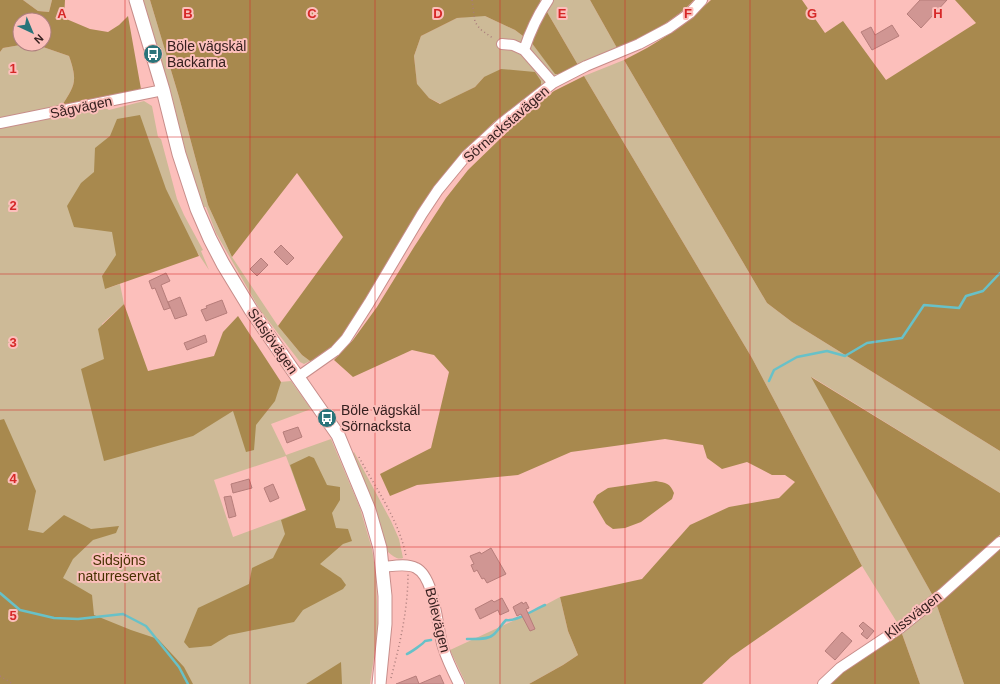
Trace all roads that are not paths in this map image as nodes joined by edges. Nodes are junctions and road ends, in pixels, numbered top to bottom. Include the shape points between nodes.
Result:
1 (136, 0) edge
2 (548, 0) edge
3 (702, 0) edge
4 (502, 44) road end
5 (524, 50) junction
6 (553, 83) junction
7 (163, 90) junction
8 (0, 123) edge
9 (298, 377) junction
10 (1000, 542) edge
11 (383, 567) junction
12 (379, 684) edge
13 (459, 684) edge
14 (823, 684) edge

1 - 7 main road, Sidsjövägen
2 - 5 street via 537,17
3 - 6 street, Sörnackstavägen via 690,13 669,28
4 - 5 street
5 - 6 street
6 - 9 street, Sörnackstavägen via 502,123 466,156 422,214 346,339 335,351
7 - 8 street, Sågvägen
7 - 9 main road, Sidsjövägen via 179,154 197,209 210,238 251,310
9 - 11 main road, Sidsjövägen via 338,435 369,510
10 - 14 street, Klissvägen via 900,628 840,668
11 - 12 main road, Sidsjövägen via 385,624
11 - 13 street, Bölevägen via 408,565 426,577 431,588 444,648

